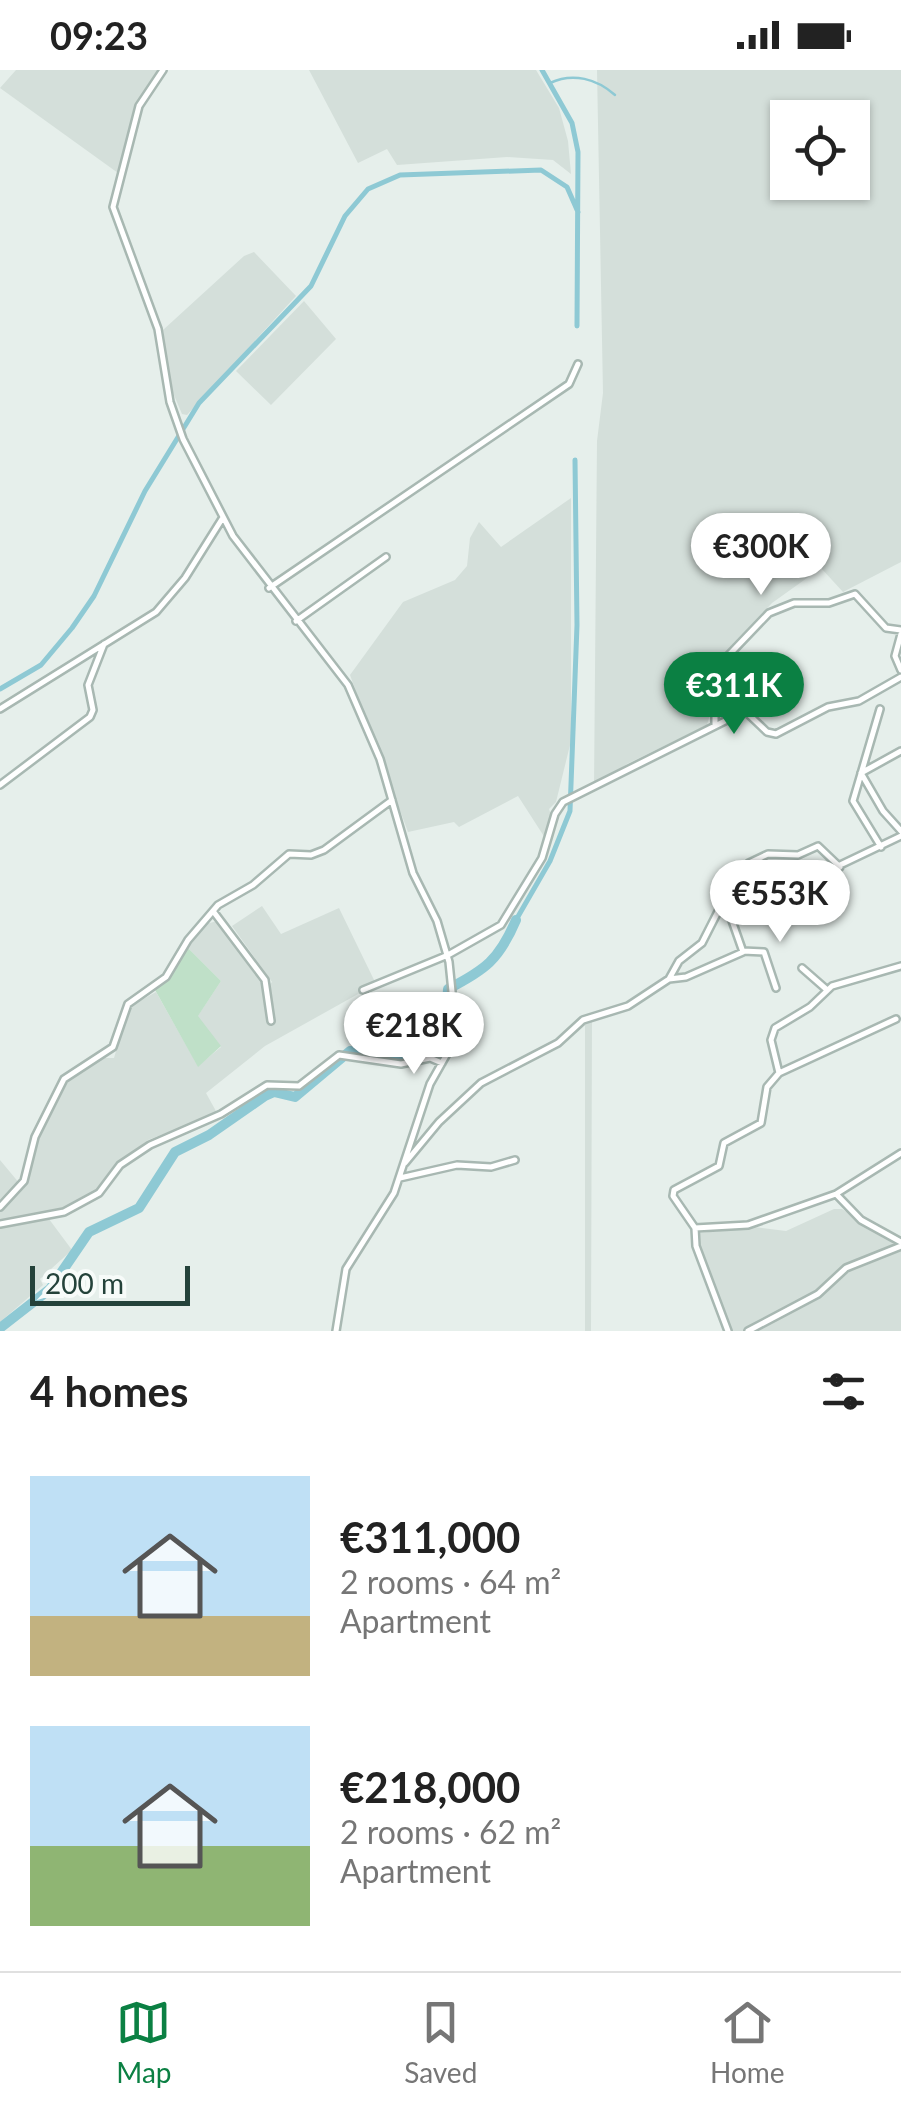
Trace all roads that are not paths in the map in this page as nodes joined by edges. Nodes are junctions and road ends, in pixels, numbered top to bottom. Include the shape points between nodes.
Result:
1 (163, 70) edge
2 (578, 364) dead end
3 (222, 519) junction
4 (386, 557) dead end
5 (269, 588) junction
6 (296, 621) junction
7 (901, 632) edge
8 (106, 641) junction
9 (901, 674) edge
10 (0, 709) edge
11 (880, 709) dead end
12 (715, 727) junction
13 (901, 750) edge
14 (861, 773) junction
15 (0, 785) edge
16 (392, 800) junction
17 (901, 834) edge
18 (881, 847) junction
19 (840, 867) junction
20 (794, 887) dead end
21 (722, 904) junction
22 (213, 911) junction
23 (743, 951) junction
24 (448, 954) junction
25 (901, 966) edge
26 (802, 968) dead end
27 (669, 979) junction
28 (776, 988) dead end
29 (362, 990) dead end
30 (826, 990) junction
31 (896, 1019) dead end
32 (270, 1021) dead end
33 (442, 1064) junction
34 (779, 1073) junction
35 (901, 1153) edge
36 (514, 1160) dead end
37 (403, 1166) junction
38 (400, 1178) junction
39 (836, 1194) junction
40 (0, 1207) edge
41 (0, 1224) edge
42 (695, 1228) junction
43 (901, 1244) edge
44 (336, 1331) edge
45 (728, 1331) edge
46 (748, 1331) edge

1 - 3 street via 136,116 113,214 158,328 182,435
2 - 5 street via 570,384
3 - 5 street
3 - 8 street via 164,605
4 - 6 street
5 - 6 street
6 - 16 street via 344,677
7 - 9 street via 895,656
7 - 12 street via 886,628 855,594 770,613 703,682 716,709
8 - 10 street
8 - 15 street via 88,685 90,717
9 - 12 street via 863,699 828,707 776,734 748,711
11 - 14 street
12 - 24 street via 563,802 542,858 502,926
13 - 14 street
14 - 17 street
14 - 18 street via 853,802
16 - 22 street via 315,855 289,854
16 - 24 street
17 - 18 street
18 - 19 street
19 - 20 street
19 - 21 street via 818,846 792,856 768,854 744,868
21 - 23 street
21 - 27 street via 702,943
22 - 32 street via 266,980
22 - 40 street via 175,968 128,1004 113,1047 64,1079 35,1137 24,1181
23 - 27 street
23 - 28 street via 764,952
24 - 29 street
24 - 33 street via 454,1036
25 - 30 street
26 - 30 street
27 - 37 street via 481,1082
30 - 34 street via 772,1032
31 - 34 street
33 - 37 street
33 - 41 street via 345,1056 299,1086 268,1085 150,1145 120,1165 99,1193 64,1212
34 - 42 street via 767,1087 762,1123 724,1142 719,1166 674,1190
35 - 39 street
36 - 38 street
37 - 38 street
38 - 44 street via 346,1270
39 - 42 street via 748,1225
39 - 43 street via 861,1220
42 - 45 street
43 - 46 street via 838,1272 818,1294

